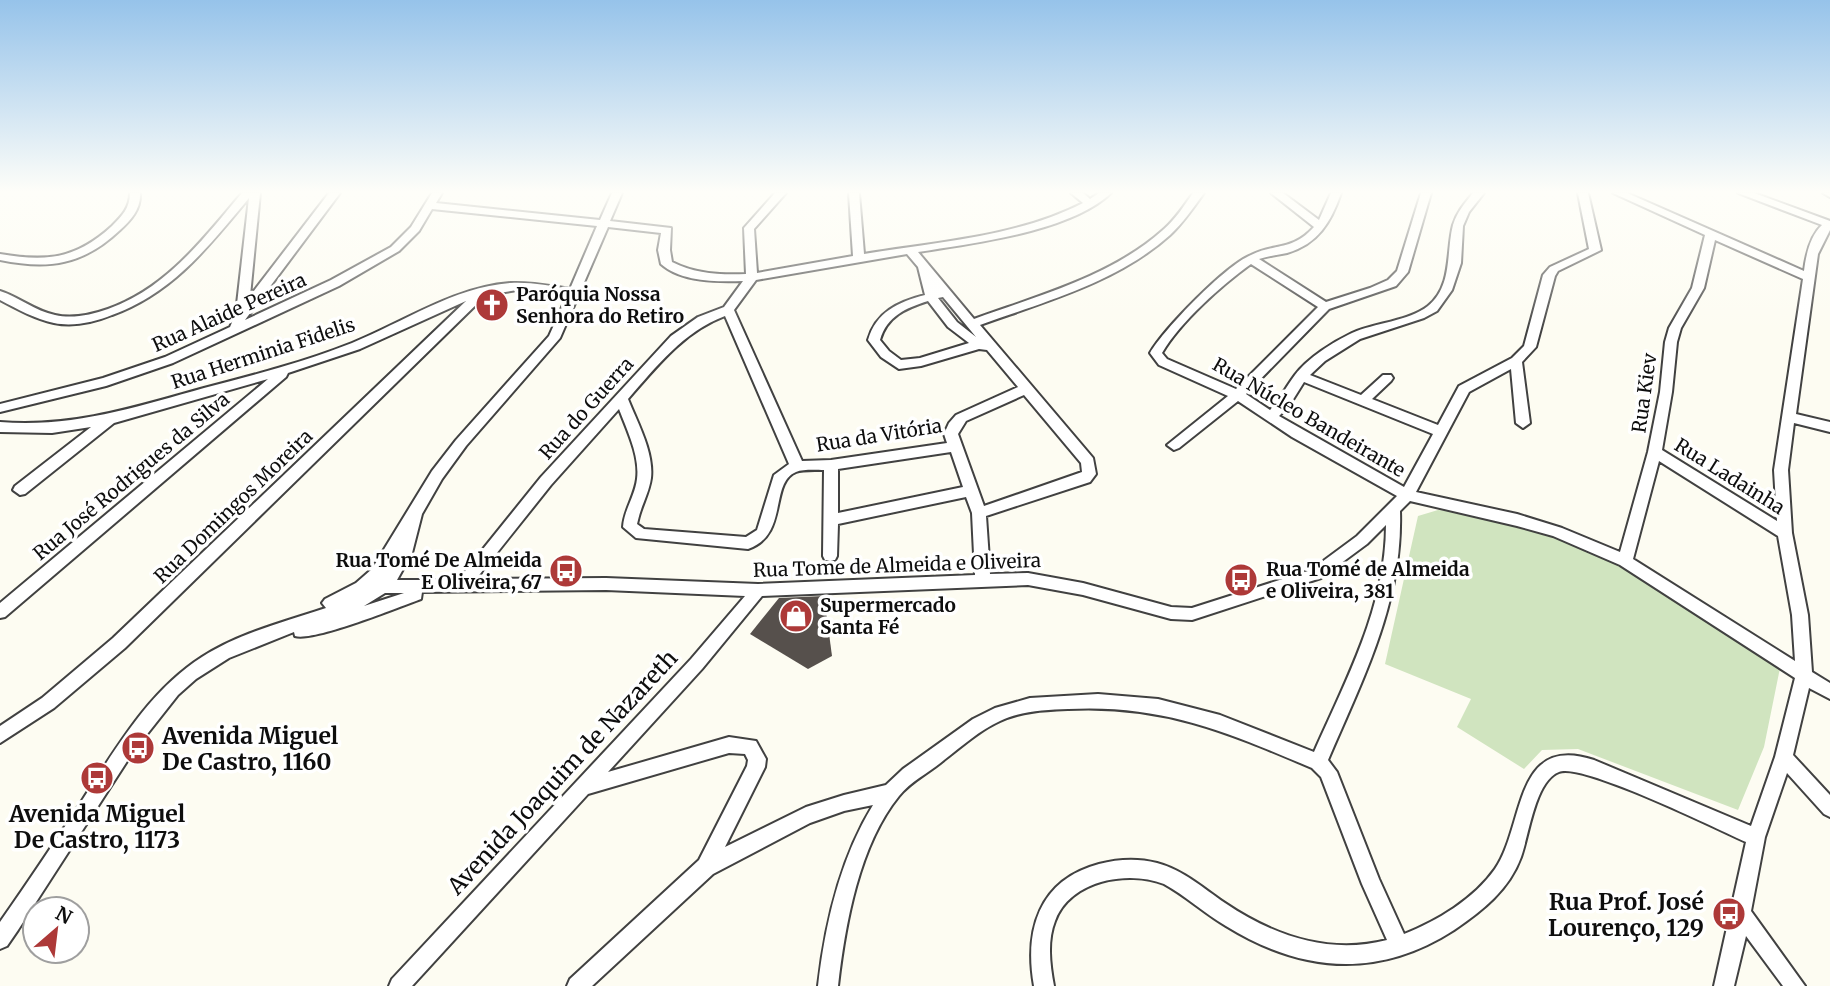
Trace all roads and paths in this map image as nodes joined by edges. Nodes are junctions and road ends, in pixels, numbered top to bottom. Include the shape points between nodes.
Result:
1 (105, 239) edge
2 (208, 239) edge
3 (251, 239) edge
4 (300, 239) edge
5 (404, 239) edge
6 (598, 239) edge
7 (666, 239) edge
8 (750, 239) edge
9 (858, 239) edge
10 (967, 239) edge
11 (1159, 239) edge
12 (1309, 239) edge
13 (1412, 239) edge
14 (1457, 239) edge
15 (1593, 239) edge
16 (1710, 239) edge
17 (1722, 239) edge
18 (1819, 239) edge
19 (910, 250) junction
20 (0, 257) edge
21 (859, 258) junction
22 (1251, 259) junction
23 (923, 267) junction
24 (752, 277) junction
25 (1809, 278) junction
26 (482, 292) junction
27 (573, 293) junction
28 (945, 293) junction
29 (0, 295) edge
30 (930, 297) junction
31 (1325, 306) junction
32 (727, 310) junction
33 (242, 314) junction
34 (972, 324) junction
35 (235, 328) junction
36 (984, 344) junction
37 (1516, 361) junction
38 (287, 370) junction
39 (1301, 376) junction
40 (1387, 378) dead end
41 (1025, 390) junction
42 (1238, 395) junction
43 (622, 399) junction
44 (1363, 401) junction
45 (1, 409) edge
46 (1270, 417) junction
47 (1790, 417) junction
48 (109, 420) junction
49 (1523, 423) dead end
50 (0, 427) edge
51 (1830, 427) edge
52 (1442, 432) junction
53 (1174, 445) dead end
54 (953, 447) junction
55 (1655, 452) junction
56 (831, 465) junction
57 (797, 466) junction
58 (20, 490) dead end
59 (972, 490) junction
60 (1407, 495) junction
61 (1393, 511) junction
62 (979, 513) junction
63 (415, 514) junction
64 (830, 520) junction
65 (1784, 533) junction
66 (830, 556) dead end
67 (1625, 561) junction
68 (983, 579) junction
69 (463, 584) junction
70 (383, 587) junction
71 (758, 590) junction
72 (361, 594) junction
73 (416, 595) junction
74 (0, 612) edge
75 (276, 631) junction
76 (1804, 676) junction
77 (1830, 692) edge
78 (0, 735) edge
79 (1784, 757) junction
80 (1318, 762) junction
81 (583, 788) junction
82 (890, 793) junction
83 (1830, 808) edge
84 (1755, 836) junction
85 (706, 867) junction
86 (1740, 912) junction
87 (0, 939) edge
88 (1400, 947) junction
89 (399, 986) edge
90 (577, 986) edge
91 (828, 986) edge
92 (1044, 986) edge
93 (1724, 986) edge
94 (1794, 986) edge

1 - 20 street via 88,251 48,263
2 - 29 street via 175,276 146,298 94,317 57,320
3 - 33 street
4 - 33 street
5 - 35 street, Rua Alaide Pereira via 376,262
6 - 27 street
7 - 24 street via 665,259 673,268 712,276
8 - 24 street
9 - 21 street
10 - 19 street
11 - 34 street via 1056,293
12 - 22 street, Rua Núcleo Bandeirante
13 - 31 street via 1402,272 1392,283
14 - 39 street via 1446,290 1433,308 1356,336
15 - 37 street via 1595,250 1549,275 1530,347
16 - 55 street, Rua Kiev via 1698,288 1671,342
17 - 25 street
18 - 25 street
19 - 21 street
19 - 23 street
21 - 24 street
22 - 31 street
22 - 42 street, Rua Núcleo Bandeirante via 1182,321 1156,353 1163,362
23 - 28 street
23 - 30 street
24 - 32 street, Rua do Guerra
25 - 47 street
26 - 27 street, Rua Herminia Fidelis via 530,287
26 - 38 street, Rua Herminia Fidelis
26 - 78 street, Rua Domingos Moreira via 119,643 48,703
27 - 63 street via 554,338 461,443 436,475
28 - 30 street
28 - 34 street
30 - 36 street via 950,323
30 - 36 street via 887,314 876,328 874,340 886,354 899,365
31 - 42 street
32 - 43 street, Rua do Guerra via 687,328
32 - 57 street
33 - 35 street
34 - 36 street
35 - 45 street, Rua Alaide Pereira via 137,372
36 - 41 street via 997,353
37 - 49 street
37 - 52 street, Rua Tome de Almeida e Oliveira via 1464,388
38 - 48 street, Rua Herminia Fidelis
38 - 74 street, Rua José Rodrigues da Silva
39 - 44 street
39 - 46 street
40 - 44 street
41 - 54 street, Rua da Vitória via 961,418 951,434
41 - 62 street via 1088,462 1089,474
42 - 46 street, Rua Núcleo Bandeirante
42 - 53 street
43 - 57 street via 644,467 630,517 635,532 754,541 764,530 779,479
43 - 69 street, Rua do Guerra via 545,481
44 - 52 street
46 - 60 street, Rua Núcleo Bandeirante
47 - 51 street
47 - 65 street via 1781,470
48 - 50 street, Rua Herminia Fidelis via 41,429
48 - 58 street
52 - 60 street, Rua Tome de Almeida e Oliveira
54 - 56 street, Rua da Vitória
54 - 59 street
55 - 65 street, Rua Ladainha
55 - 67 street, Rua Kiev
56 - 57 street, Rua da Vitória
56 - 64 street
59 - 62 street
59 - 64 street
60 - 61 street, Rua Tome de Almeida e Oliveira
60 - 67 street via 1544,528
61 - 68 street, Rua Tome de Almeida e Oliveira via 1316,574 1192,614 1171,613 1051,582
61 - 80 street via 1393,546 1383,596 1368,645
62 - 68 street
63 - 70 street via 414,529
63 - 72 street
64 - 66 street
65 - 76 street via 1800,615
67 - 76 street
68 - 71 street, Rua Tome de Almeida e Oliveira
69 - 70 street, Rua Tome de Almeida e Oliveira
69 - 71 street, Rua Tome de Almeida e Oliveira
69 - 73 street, Rua Tome de Almeida e Oliveira
70 - 72 street
71 - 81 street, Avenida Joaquim de Nazareth
72 - 73 street, Rua Tome de Almeida e Oliveira
72 - 75 street
72 - 75 street, Rua Tome de Almeida e Oliveira via 340,599
73 - 75 street via 323,626
75 - 87 street via 207,662 163,701 120,757
76 - 77 street
76 - 79 street
79 - 83 street
79 - 84 street
80 - 82 street via 1206,718 1160,706 1121,701 1073,703 1014,708 995,715
80 - 88 street via 1328,772
81 - 85 street via 729,745 750,747 756,767
81 - 89 street, Avenida Joaquim de Nazareth
82 - 85 street via 806,816
82 - 91 street via 850,877
84 - 86 street
84 - 88 street via 1593,767 1556,764 1543,773 1535,787 1501,877 1463,912
85 - 90 street
86 - 93 street
86 - 94 street
88 - 92 street via 1374,954 1316,954 1250,931 1171,877 1154,871 1108,871 1072,887 1048,912 1040,950

